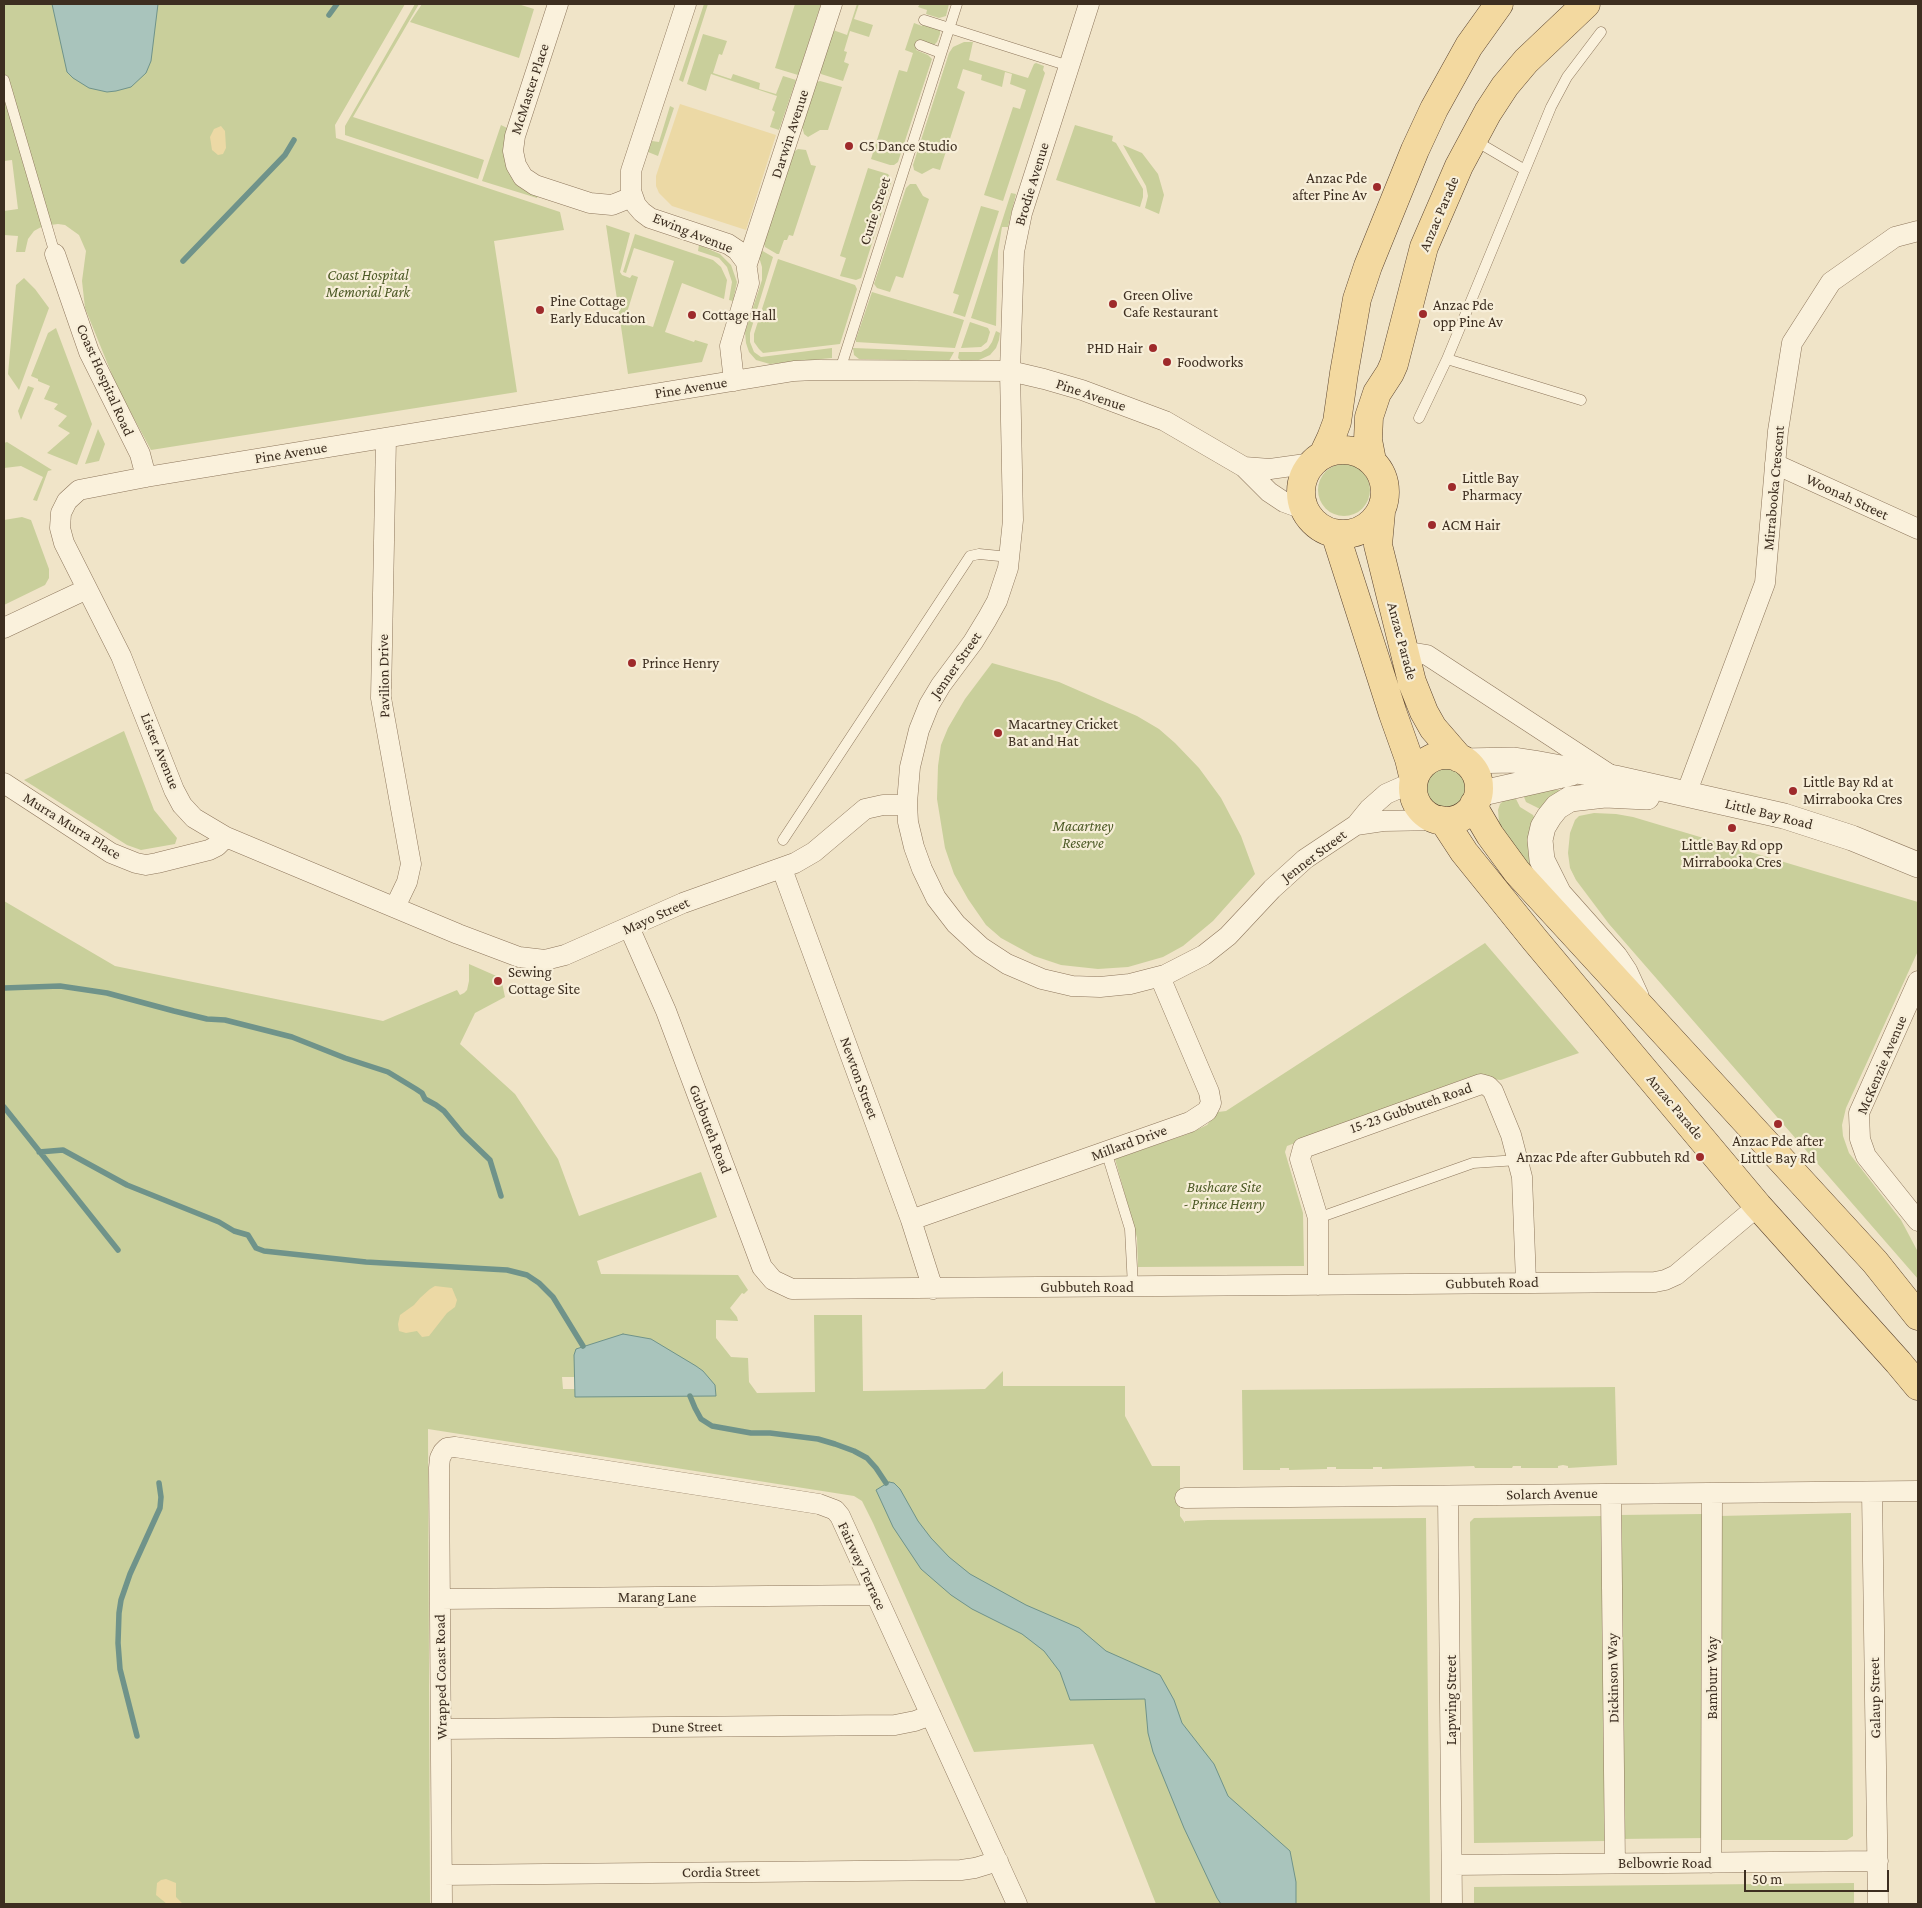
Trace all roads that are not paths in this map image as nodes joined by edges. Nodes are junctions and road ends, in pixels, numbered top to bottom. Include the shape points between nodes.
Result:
1 (558, 4) edge
2 (686, 4) edge
3 (832, 4) edge
4 (957, 4) edge
5 (1090, 4) edge
6 (1499, 4) edge
7 (1586, 4) edge
8 (924, 20) dead end
9 (950, 28) junction
10 (1601, 32) dead end
11 (920, 45) dead end
12 (941, 53) junction
13 (1069, 66) junction
14 (4, 80) edge
15 (1473, 138) junction
16 (1525, 170) junction
17 (632, 197) junction
18 (1918, 231) edge
19 (55, 254) joint
20 (747, 264) junction
21 (1447, 359) junction
22 (840, 370) junction
23 (1010, 371) junction
24 (734, 381) junction
25 (1581, 400) dead end
26 (1419, 418) dead end
27 (386, 438) junction
28 (1318, 459) junction
29 (1372, 460) junction
30 (1775, 464) junction
31 (1244, 467) junction
32 (146, 477) junction
33 (63, 508) joint
34 (1306, 510) junction
35 (1381, 512) junction
36 (1918, 529) edge
37 (1334, 533) junction
38 (1010, 557) junction
39 (87, 589) junction
40 (4, 628) edge
41 (1403, 651) junction
42 (1461, 759) junction
43 (1578, 772) junction
44 (1615, 778) junction
45 (1414, 781) junction
46 (4, 784) edge
47 (1686, 794) junction
48 (1476, 799) junction
49 (907, 805) junction
50 (1441, 820) junction
51 (1356, 825) junction
52 (226, 837) junction
53 (783, 840) dead end
54 (1918, 866) edge
55 (782, 869) junction
56 (395, 907) junction
57 (630, 927) junction
58 (1160, 977) junction
59 (1918, 981) edge
60 (1640, 1006) junction
61 (1106, 1151) junction
62 (1518, 1160) junction
63 (1758, 1206) junction
64 (1318, 1218) junction
65 (911, 1220) junction
66 (1918, 1222) edge
67 (1526, 1282) junction
68 (1318, 1285) junction
69 (1133, 1287) junction
70 (933, 1288) junction
71 (1918, 1316) edge
72 (1918, 1386) edge
73 (444, 1452) joint
74 (1918, 1491) edge
75 (1872, 1492) junction
76 (1712, 1493) junction
77 (1611, 1494) junction
78 (1448, 1496) junction
79 (1185, 1498) dead end
80 (875, 1595) junction
81 (440, 1599) junction
82 (931, 1715) junction
83 (441, 1729) junction
84 (998, 1861) junction
85 (1878, 1861) junction
86 (1615, 1863) junction
87 (1711, 1863) junction
88 (1452, 1865) junction
89 (442, 1874) junction
90 (442, 1904) edge
91 (1017, 1904) edge
92 (1452, 1904) edge
93 (1878, 1904) edge

1 - 17 street, McMaster Place via 514,136 516,165 523,176 535,185 590,203 612,205
2 - 17 street via 631,172
3 - 20 street, Darwin Avenue
4 - 9 lane, Curie Street
5 - 13 street, Brodie Avenue
6 - 28 main road via 1469,46 1434,109 1368,266 1357,299 1337,422
7 - 15 main road, Anzac Parade via 1504,86
8 - 9 lane
9 - 12 lane, Curie Street
9 - 13 lane
10 - 16 lane via 1559,90
11 - 12 lane
12 - 22 lane, Curie Street
13 - 23 street, Brodie Avenue via 1015,243
14 - 19 lane
15 - 16 lane
15 - 29 main road, Anzac Parade via 1424,247 1394,364 1372,405 1368,426
16 - 21 lane
17 - 20 street, Ewing Avenue via 650,218 728,244
18 - 30 street, Mirrabooka Crescent via 1895,238 1832,282 1792,343
19 - 32 street, Coast Hospital Road via 89,352 140,454
20 - 24 street, Ewing Avenue via 749,283 730,346
21 - 25 lane
21 - 26 lane
22 - 23 street, Pine Avenue
22 - 24 street, Pine Avenue via 794,371
23 - 31 street, Pine Avenue via 1082,390 1165,421
23 - 38 street, Jenner Street via 1013,520
24 - 27 street, Pine Avenue
27 - 32 street, Pine Avenue
27 - 56 street, Pavilion Drive via 381,698 411,864 407,882
28 - 29 main road via 1335,451 1348,450
28 - 31 street, Pine Avenue via 1270,469
28 - 34 main road via 1306,474 1302,486
29 - 35 main road via 1381,472 1385,487
30 - 36 street, Woonah Street
30 - 47 street, Mirrabooka Crescent via 1765,583
31 - 34 street via 1268,492
32 - 33 street, Pine Avenue via 78,490
33 - 39 street, Lister Avenue via 59,519 61,533
34 - 37 main road via 1318,525
35 - 37 main road via 1361,530 1348,534
35 - 41 main road, Anzac Parade via 1378,546
37 - 45 main road, Anzac Parade
38 - 49 street, Jenner Street via 992,611 924,714 910,767
38 - 53 lane via 970,556
39 - 40 street
39 - 52 street, Lister Avenue via 129,673 182,805 197,820
41 - 42 main road, Anzac Parade via 1424,712 1433,728
41 - 44 street, Little Bay Road via 1427,655
42 - 43 street, Little Bay Road via 1514,760
42 - 45 main road via 1445,755 1430,759 1419,769
42 - 48 main road via 1476,775
43 - 44 street, Little Bay Road
43 - 48 street, Little Bay Road
44 - 47 street, Little Bay Road
45 - 50 main road via 1414,795 1419,807 1428,816
45 - 51 street, Jenner Street via 1386,794
46 - 52 street, Murra Murra Place via 111,853 136,863 146,865 209,850
47 - 54 street, Little Bay Road via 1821,826
47 - 60 street via 1570,799 1552,812 1541,834 1542,860 1554,886 1620,963
48 - 50 main road via 1460,817
48 - 60 main road via 1486,828 1517,872
49 - 55 street, Mayo Street via 865,809 814,852
49 - 58 street, Jenner Street via 914,847 930,888 956,924 995,957 1037,977 1078,986 1114,987
50 - 51 street, Jenner Street
50 - 63 main road, Anzac Parade via 1535,940
51 - 58 street, Jenner Street via 1327,842 1295,868 1213,948
52 - 56 street, Lister Avenue
55 - 57 street, Mayo Street via 683,903
55 - 65 street, Newton Street
56 - 57 street, Mayo Street via 519,957 536,960 556,958
57 - 70 street, Gubbuteh Road via 770,1278 799,1290
58 - 61 street, Millard Drive via 1209,1092 1210,1107 1190,1122
59 - 66 street, McKenzie Avenue via 1859,1113 1860,1139 1866,1156
60 - 71 main road via 1868,1255
61 - 65 street, Millard Drive
61 - 69 lane via 1130,1229
62 - 64 lane via 1473,1163
62 - 64 street, 15-23 Gubbuteh Road via 1493,1091 1485,1084 1476,1084 1304,1146 1300,1159
62 - 67 street, 15-23 Gubbuteh Road via 1523,1182
63 - 67 street, Gubbuteh Road via 1676,1275 1665,1280
63 - 72 main road, Anzac Parade
64 - 68 street, 15-23 Gubbuteh Road
65 - 70 street, Newton Street
67 - 68 street, Gubbuteh Road
68 - 69 street, Gubbuteh Road
69 - 70 street, Gubbuteh Road
73 - 80 street, Fairway Terrace via 447,1448 456,1447 828,1506 840,1516
73 - 81 street, Wrapped Coast Road via 439,1468
74 - 75 street, Solarch Avenue
75 - 76 street, Solarch Avenue
75 - 85 street, Galaup Street
76 - 77 street, Solarch Avenue
76 - 87 street, Bamburr Way
77 - 78 street, Solarch Avenue
77 - 86 street, Dickinson Way
78 - 79 street, Solarch Avenue
78 - 88 street, Lapwing Street
80 - 81 street, Marang Lane
80 - 82 street, Fairway Terrace
81 - 83 street, Wrapped Coast Road
82 - 83 street, Dune Street via 895,1725
82 - 84 street, Fairway Terrace
83 - 89 street, Wrapped Coast Road
84 - 89 street, Cordia Street via 961,1870
84 - 91 street, Fairway Terrace
85 - 87 street, Belbowrie Road
85 - 93 street, Galaup Street
86 - 87 street, Belbowrie Road
86 - 88 street, Belbowrie Road
88 - 92 street, Lapwing Street
89 - 90 street, Wrapped Coast Road

